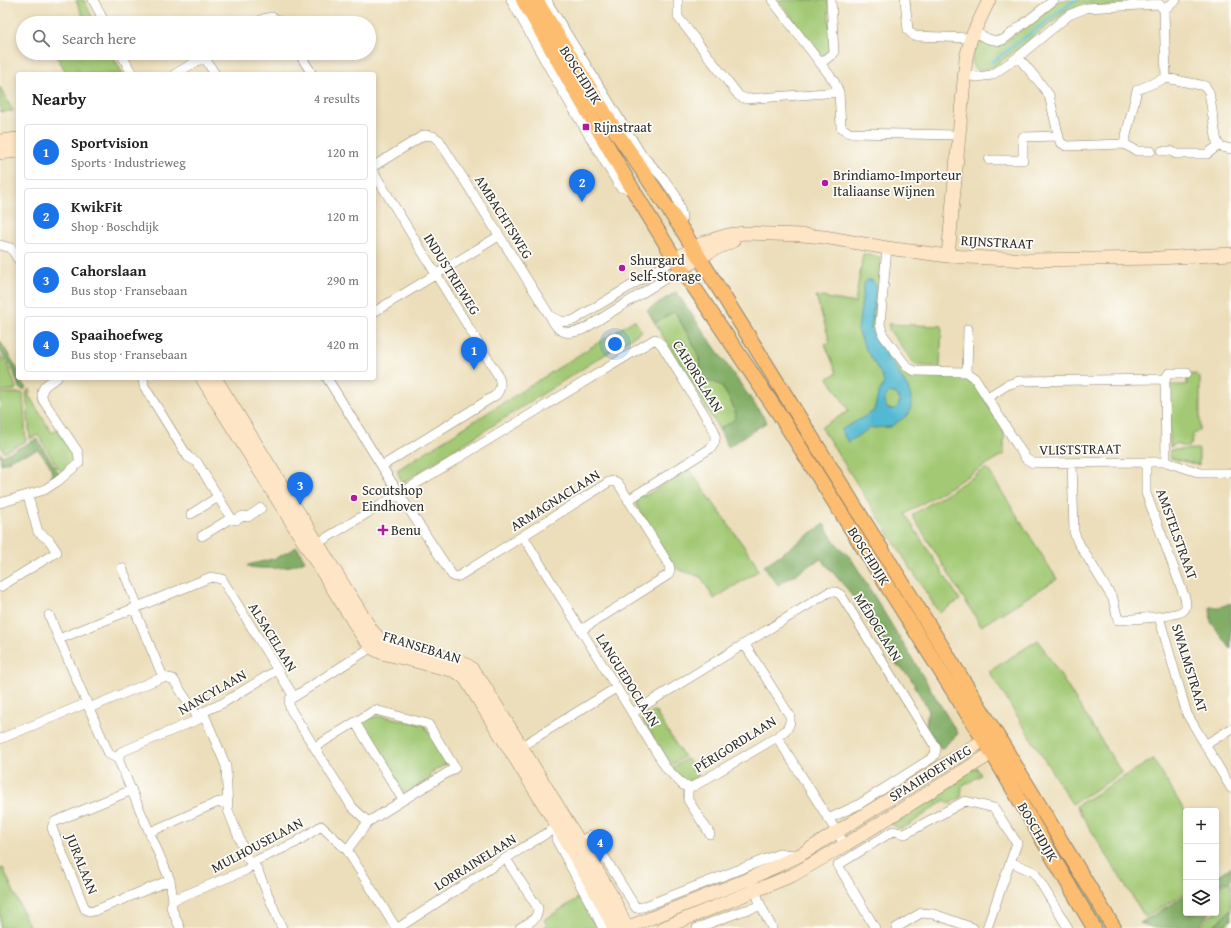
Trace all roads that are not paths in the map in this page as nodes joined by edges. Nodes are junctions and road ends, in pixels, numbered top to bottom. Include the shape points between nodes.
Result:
1 (93, 0) edge
2 (511, 0) edge
3 (523, 0) edge
4 (536, 0) edge
5 (547, 0) edge
6 (678, 0) edge
7 (772, 0) edge
8 (831, 0) edge
9 (905, 0) edge
10 (989, 0) edge
11 (1054, 0) edge
12 (1176, 0) edge
13 (1160, 5) edge
14 (101, 16) edge
15 (973, 35) junction
16 (1018, 57) junction
17 (125, 60) edge
18 (198, 60) edge
19 (208, 60) edge
20 (303, 60) edge
21 (821, 63) junction
22 (131, 72) edge
23 (178, 72) edge
24 (214, 72) edge
25 (311, 72) edge
26 (965, 75) junction
27 (1166, 78) junction
28 (839, 92) junction
29 (959, 135) junction
30 (1058, 136) junction
31 (16, 139) edge
32 (0, 141) edge
33 (1124, 144) junction
34 (1219, 145) junction
35 (1231, 149) edge
36 (16, 151) edge
37 (1151, 151) dead end
38 (1162, 151) dead end
39 (0, 152) edge
40 (989, 160) dead end
41 (376, 165) edge
42 (376, 176) edge
43 (633, 190) junction
44 (681, 228) junction
45 (499, 236) junction
46 (0, 245) edge
47 (887, 248) junction
48 (696, 253) junction
49 (1231, 254) edge
50 (16, 256) edge
51 (948, 256) junction
52 (678, 264) junction
53 (436, 275) junction
54 (596, 307) junction
55 (376, 311) edge
56 (550, 316) junction
57 (603, 317) junction
58 (968, 328) dead end
59 (967, 372) junction
60 (1187, 373) dead end
61 (54, 380) edge
62 (144, 380) edge
63 (203, 380) edge
64 (216, 380) edge
65 (329, 380) edge
66 (1164, 381) junction
67 (988, 397) junction
68 (1146, 462) junction
69 (1166, 462) junction
70 (1072, 464) junction
71 (382, 466) junction
72 (1231, 473) edge
73 (399, 494) junction
74 (28, 496) junction
75 (218, 497) junction
76 (628, 500) junction
77 (0, 503) edge
78 (262, 508) dead end
79 (191, 514) dead end
80 (231, 518) junction
81 (202, 536) dead end
82 (523, 536) junction
83 (313, 546) junction
84 (122, 568) dead end
85 (0, 587) edge
86 (136, 608) junction
87 (49, 615) dead end
88 (1160, 617) junction
89 (581, 630) junction
90 (59, 639) junction
91 (376, 644) junction
92 (742, 646) junction
93 (277, 670) junction
94 (163, 678) junction
95 (616, 688) junction
96 (294, 697) junction
97 (88, 706) junction
98 (632, 713) junction
99 (201, 715) junction
100 (355, 722) junction
101 (1231, 729) edge
102 (777, 736) junction
103 (0, 739) edge
104 (999, 739) junction
105 (984, 740) junction
106 (1205, 745) junction
107 (315, 747) junction
108 (516, 749) junction
109 (992, 753) junction
110 (935, 754) joint
111 (118, 758) junction
112 (688, 787) junction
113 (1231, 788) edge
114 (132, 790) junction
115 (404, 800) junction
116 (226, 801) junction
117 (828, 819) junction
118 (368, 822) junction
119 (562, 824) junction
120 (150, 832) junction
121 (837, 832) junction
122 (710, 834) dead end
123 (580, 842) junction
124 (845, 845) junction
125 (348, 850) junction
126 (800, 855) junction
127 (506, 859) junction
128 (1010, 862) junction
129 (252, 864) junction
130 (751, 878) junction
131 (170, 880) junction
132 (756, 891) junction
133 (173, 900) junction
134 (762, 906) junction
135 (180, 928) edge
136 (282, 928) edge
137 (397, 928) edge
138 (520, 928) edge
139 (603, 928) edge
140 (624, 928) edge
141 (663, 928) edge
142 (697, 928) edge
143 (772, 928) edge
144 (875, 928) edge
145 (896, 928) edge
146 (973, 928) edge
147 (987, 928) edge
148 (1068, 928) edge
149 (1094, 928) edge
150 (1114, 928) edge

1 - 14 street
2 - 43 street, BOSCHDIJK via 620,187
3 - 43 main road, BOSCHDIJK
4 - 44 main road, BOSCHDIJK via 617,133
5 - 44 street, BOSCHDIJK via 641,154 676,196 682,216
6 - 28 street via 678,17 739,96 746,99
7 - 21 street
8 - 21 street via 834,53
9 - 15 street via 908,30 914,36
10 - 15 street
11 - 15 street via 1003,40 989,40
12 - 13 street
13 - 16 street via 1086,8 1069,15
13 - 27 street
15 - 26 street via 966,58
16 - 26 street via 992,75
16 - 30 street via 1049,95
17 - 22 street
18 - 23 street
19 - 24 street
20 - 25 street
21 - 28 street
26 - 29 street
27 - 33 street via 1136,90
27 - 34 street via 1205,86 1209,92
28 - 29 street via 841,127 849,134
29 - 51 street
30 - 33 street via 1060,142 1066,146
30 - 40 street via 1023,137 1023,160
31 - 32 street
33 - 37 street via 1136,151
34 - 35 street
34 - 38 street via 1207,154 1176,154
36 - 39 street
41 - 45 street, AMBACHTSWEG via 424,135 433,136 448,153
42 - 53 street, INDUSTRIEWEG
43 - 52 main road, BOSCHDIJK
44 - 48 main road, BOSCHDIJK
45 - 53 street
45 - 56 street, AMBACHTSWEG
46 - 50 street via 11,248
47 - 48 street, RIJNSTRAAT via 824,237 762,234 728,235 705,242
47 - 51 street, RIJNSTRAAT
47 - 59 street via 880,324 883,335 906,367 915,371
48 - 52 street, RIJNSTRAAT
48 - 104 main road, BOSCHDIJK
49 - 51 street, RIJNSTRAAT via 1028,260
52 - 54 street
52 - 57 street, AMBACHTSWEG
52 - 105 main road, BOSCHDIJK via 779,414
53 - 55 street
53 - 71 street, INDUSTRIEWEG via 499,377 500,390
54 - 56 street via 566,322 559,322
54 - 57 street
56 - 57 street, AMBACHTSWEG via 554,326 559,331 567,333 575,333
58 - 59 street
59 - 67 street, VLISTSTRAAT via 975,378
60 - 66 street via 1169,373
61 - 74 street via 44,387 41,394 78,452 79,463 58,481
62 - 75 street via 144,386 188,457 197,462
63 - 83 street, FRANSEBAAN
64 - 83 street, FRANSEBAAN
65 - 71 street
66 - 67 street via 1019,381
66 - 69 street
67 - 70 street, VLISTSTRAAT via 1026,459 1033,464
68 - 69 street
68 - 70 street, VLISTSTRAAT
68 - 88 street, AMSTELSTRAAT via 1146,493 1186,598 1186,605 1180,613
69 - 72 street via 1202,473
70 - 88 street, AMSTELSTRAAT via 1074,532 1113,599 1118,620
71 - 73 street
73 - 76 street, CAHORSLAAN via 654,339 661,344 714,430 715,444
73 - 82 street, ARMAGNACLAAN via 455,577
73 - 83 street, CAHORSLAAN
74 - 77 street
74 - 85 street via 38,532 49,540 57,552
75 - 79 street
75 - 80 street
76 - 82 street, ARMAGNACLAAN via 618,483 609,482
76 - 89 street, ARMAGNACLAAN via 670,570 668,575
78 - 80 street via 248,517 242,516 236,520
80 - 81 street
82 - 89 street, LANGUEDOCLAAN
83 - 91 street, FRANSEBAAN via 363,637
84 - 86 street
86 - 90 street, ALSACELAAN
86 - 93 street, ALSACELAAN via 211,577 222,579
86 - 94 street
87 - 90 street
88 - 106 street, SWALMSTRAAT via 1187,714
89 - 95 street, LANGUEDOCLAAN
90 - 97 street
91 - 96 street
91 - 108 street, FRANSEBAAN via 382,653 455,671 465,678
92 - 98 street
92 - 102 street, PÉRIGORDLAAN via 746,648 790,716 786,730
92 - 110 street, MÉDOCLAAN via 828,592 841,594 933,742
93 - 96 street, ALSACELAAN
93 - 99 street, NANCYLAAN
94 - 97 street
94 - 99 street via 173,679
95 - 98 street, LANGUEDOCLAAN
95 - 108 street
96 - 107 street via 290,699 291,710
97 - 103 street
97 - 111 street via 109,754
98 - 112 street, LANGUEDOCLAAN via 666,768
99 - 111 street, NANCYLAAN via 121,752
99 - 116 street via 226,766
100 - 107 street
100 - 115 street
100 - 115 street via 375,710 428,724 457,771
101 - 106 street
102 - 112 street, PÉRIGORDLAAN via 694,786
102 - 117 street
104 - 105 street, SPAAIHOEFWEG
104 - 109 street, SPAAIHOEFWEG
104 - 150 main road, BOSCHDIJK
105 - 109 main road, BOSCHDIJK
105 - 121 street, SPAAIHOEFWEG
106 - 113 street, SWALMSTRAAT
107 - 118 street via 352,806
108 - 119 street, FRANSEBAAN
109 - 124 street, SPAAIHOEFWEG
109 - 149 main road, BOSCHDIJK
110 - 117 street, SPAAIHOEFWEG via 858,805
111 - 114 street
112 - 122 street via 688,800
114 - 120 street
114 - 131 street, JURALAAN via 54,822 52,828 85,909 94,911
115 - 118 street
116 - 120 street
116 - 129 street via 230,816
117 - 121 street
118 - 125 street
119 - 123 street, FRANSEBAAN
119 - 127 street, LORRAINELAAN
119 - 139 street via 556,839
119 - 140 street, FRANSEBAAN via 601,901
120 - 131 street
121 - 124 street
121 - 126 street, SPAAIHOEFWEG
123 - 126 street via 591,835 636,908 650,905 778,854
123 - 140 street, FRANSEBAAN via 612,896
124 - 132 street, SPAAIHOEFWEG via 793,875
125 - 129 street, MULHOUSELAAN via 321,826 295,843
125 - 137 street
126 - 130 street, SPAAIHOEFWEG
127 - 137 street, LORRAINELAAN
127 - 138 street via 538,908 538,914 533,920
128 - 144 street via 1017,843 994,808 965,801 905,834 893,831 838,865
128 - 147 street
128 - 148 street via 1034,872
129 - 133 street, MULHOUSELAAN via 246,870
129 - 136 street via 257,869
130 - 132 street
130 - 140 street, SPAAIHOEFWEG
131 - 133 street
132 - 134 street
132 - 141 street, SPAAIHOEFWEG
133 - 135 street via 171,907
134 - 142 street
134 - 143 street
145 - 146 street via 921,913 934,914

